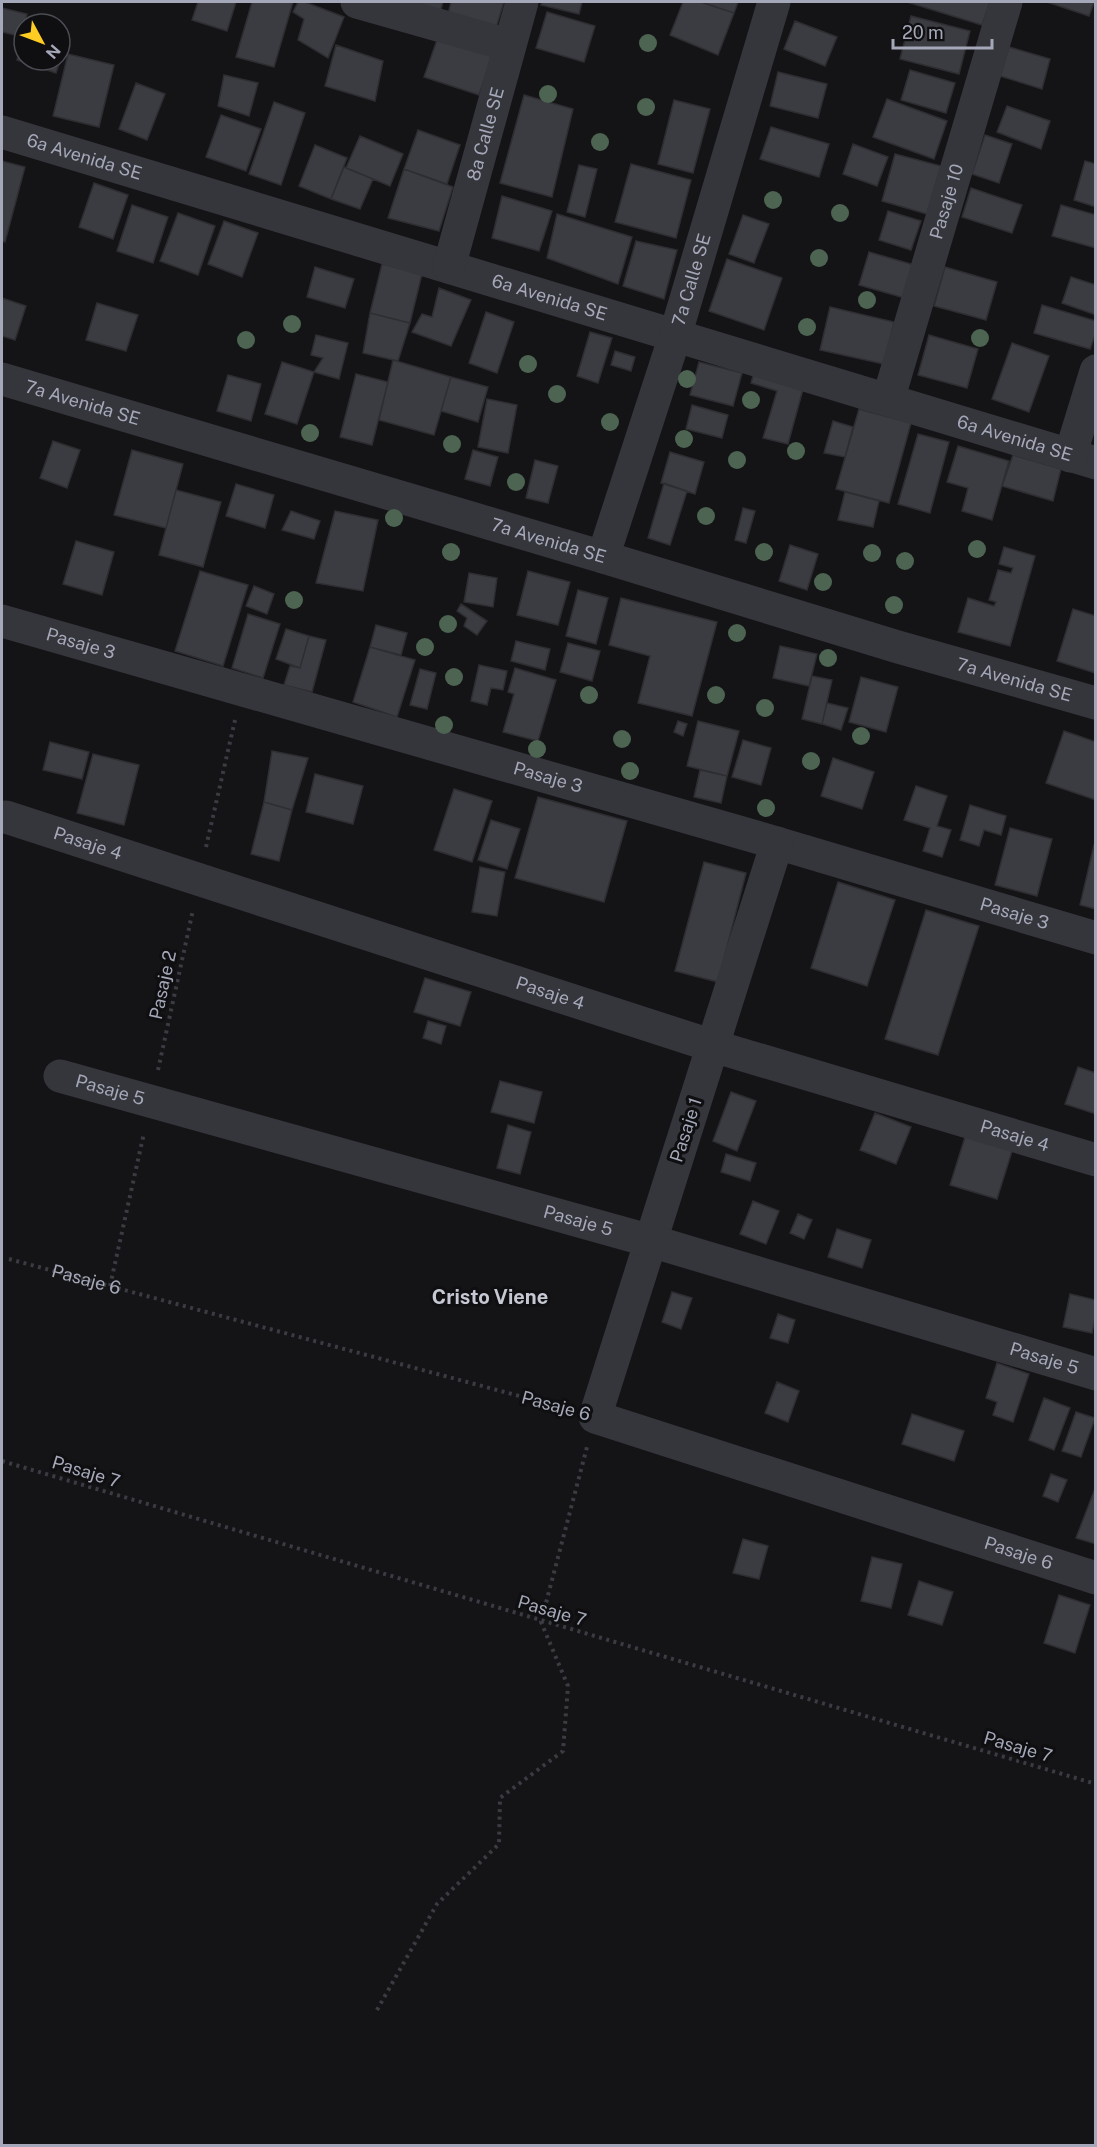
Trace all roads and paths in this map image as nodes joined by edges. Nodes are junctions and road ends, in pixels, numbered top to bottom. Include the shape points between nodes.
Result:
1 (357, 2) edge
2 (522, 2) edge
3 (774, 2) edge
4 (1006, 2) edge
5 (509, 45) junction
6 (2, 132) edge
7 (448, 267) junction
8 (675, 336) junction
9 (1095, 371) edge
10 (2, 379) edge
11 (888, 400) junction
12 (1083, 459) edge
13 (603, 557) junction
14 (2, 621) edge
15 (241, 690) junction
16 (1095, 703) edge
17 (6, 817) dead end
18 (777, 843) junction
19 (199, 880) junction
20 (1095, 938) edge
21 (713, 1046) junction
22 (60, 1076) dead end
23 (151, 1101) junction
24 (1095, 1160) edge
25 (651, 1241) junction
26 (9, 1259) dead end
27 (110, 1286) junction
28 (1095, 1374) edge
29 (595, 1417) junction
30 (2, 1461) edge
31 (1095, 1578) edge
32 (541, 1622) junction
33 (1095, 1784) edge
34 (377, 2010) dead end

1 - 5 street
2 - 5 street, 8a Calle SE
3 - 8 street, 7a Calle SE
4 - 11 street, Pasaje 10
5 - 7 street, 8a Calle SE
6 - 7 street, 6a Avenida SE
7 - 8 street, 6a Avenida SE
8 - 11 street, 6a Avenida SE
8 - 13 street, 7a Calle SE
9 - 12 street
10 - 13 street, 7a Avenida SE
11 - 12 street, 6a Avenida SE
13 - 16 street, 7a Avenida SE
14 - 15 street, Pasaje 3
15 - 18 street, Pasaje 3
15 - 19 path, Pasaje 2
17 - 19 street, Pasaje 4
18 - 20 street, Pasaje 3
18 - 21 street, Pasaje 1
19 - 21 street, Pasaje 4
19 - 23 path, Pasaje 2
21 - 24 street, Pasaje 4
21 - 25 street, Pasaje 1
22 - 23 street, Pasaje 5
23 - 25 street, Pasaje 5
23 - 27 path, Pasaje 2
25 - 28 street, Pasaje 5
25 - 29 street, Pasaje 1
26 - 27 path, Pasaje 6
27 - 29 path, Pasaje 6
29 - 31 street, Pasaje 6
29 - 32 path
30 - 32 path, Pasaje 7
32 - 33 path, Pasaje 7
32 - 34 path via 568,1686 563,1751 501,1798 499,1844 436,1904

